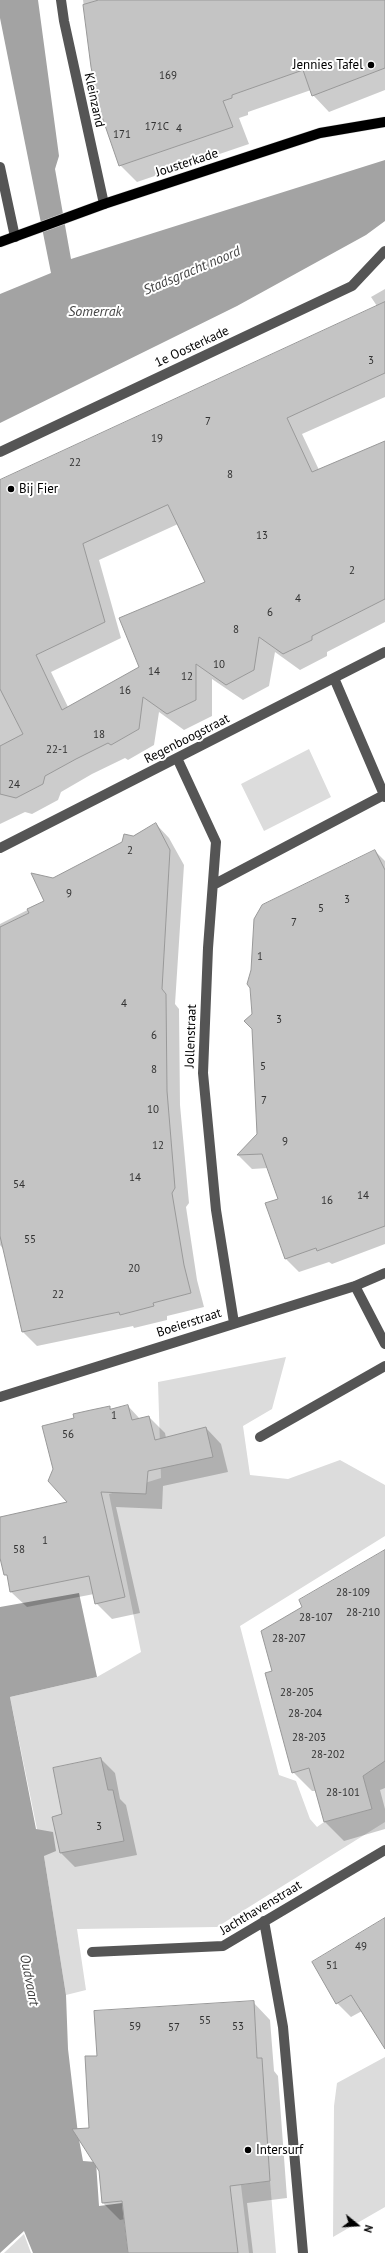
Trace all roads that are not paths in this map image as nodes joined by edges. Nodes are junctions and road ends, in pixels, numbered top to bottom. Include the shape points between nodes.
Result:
1 (61, 0) edge
2 (385, 122) edge
3 (0, 167) edge
4 (104, 204) junction
5 (15, 237) junction
6 (0, 242) edge
7 (385, 251) edge
8 (0, 452) edge
9 (385, 652) edge
10 (334, 678) junction
11 (177, 758) junction
12 (384, 796) edge
13 (0, 848) edge
14 (213, 886) junction
15 (385, 1273) edge
16 (355, 1286) junction
17 (234, 1323) junction
18 (385, 1344) edge
19 (385, 1366) edge
20 (0, 1397) edge
21 (260, 1437) dead end
22 (385, 1850) edge
23 (264, 1921) junction
24 (92, 1952) dead end
25 (303, 2253) edge

1 - 4 street, Kleinzand
2 - 4 main road, Jousterkade via 320,133
3 - 5 street
4 - 5 main road, Jousterkade
5 - 6 main road, Jousterkade
7 - 8 street, 1e Oosterkade via 352,286
9 - 10 street, Regenboogstraat
10 - 11 street, Regenboogstraat
10 - 12 street
11 - 13 street, Regenboogstraat
11 - 14 street, Jollenstraat via 216,842
12 - 14 street
14 - 17 street, Jollenstraat via 203,1073 216,1210
15 - 16 street, Boeierstraat
16 - 17 street, Boeierstraat
16 - 18 street
17 - 20 street, Boeierstraat
19 - 21 street
22 - 23 street, Jachthavenstraat
23 - 24 street, Jachthavenstraat via 223,1946
23 - 25 street via 283,2027

